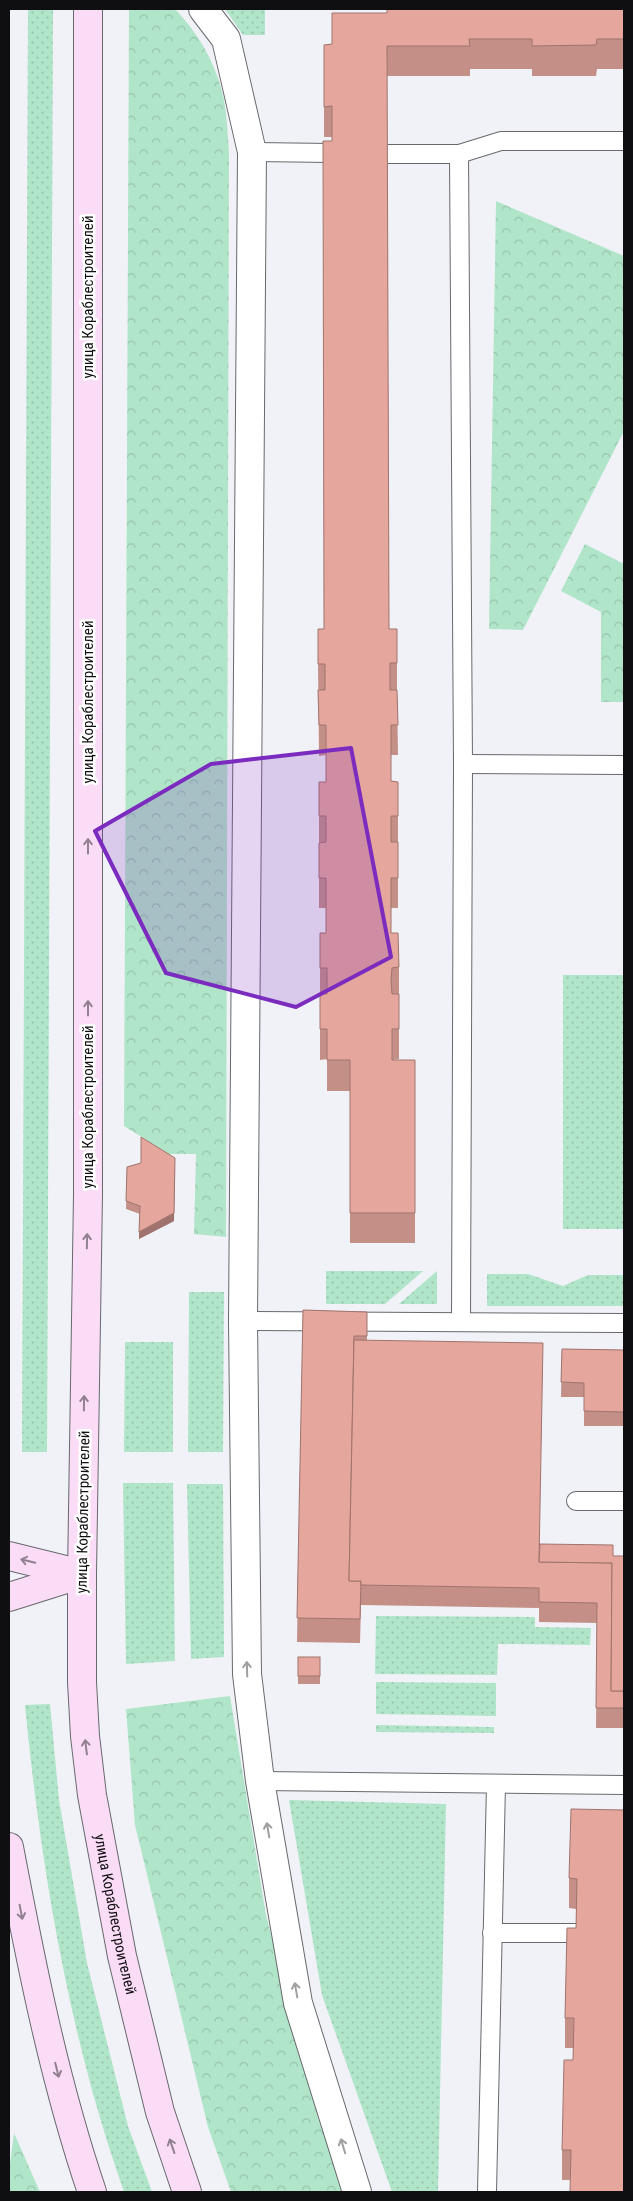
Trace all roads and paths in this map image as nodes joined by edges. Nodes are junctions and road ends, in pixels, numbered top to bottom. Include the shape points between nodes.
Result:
1 (88, 9) edge
2 (203, 9) edge
3 (624, 141) edge
4 (252, 152) junction
5 (332, 153) edge
6 (388, 154) edge
7 (459, 154) junction
8 (463, 764) junction
9 (624, 765) edge
10 (243, 1321) junction
11 (461, 1322) junction
12 (624, 1323) edge
13 (576, 1501) dead end
14 (624, 1501) edge
15 (9, 1556) edge
16 (82, 1574) junction
17 (9, 1597) edge
18 (260, 1781) junction
19 (496, 1784) junction
20 (624, 1785) edge
21 (9, 1847) edge
22 (492, 1933) junction
23 (577, 1933) edge
24 (92, 2192) edge
25 (187, 2192) edge
26 (357, 2192) edge
27 (487, 2192) edge

16 -> 1 main road, улица Кораблестроителей via 88,1194
2 - 4 street via 226,39
3 - 7 lane via 501,141
4 - 5 lane
4 - 10 street
6 - 7 lane
7 - 8 lane
8 - 9 lane
8 - 11 lane
10 - 11 lane
18 -> 10 street via 247,1674
11 - 12 lane
13 - 14 lane
16 -> 15 main road
16 - 17 main road
25 -> 16 main road, улица Кораблестроителей via 160,2112 122,1956 92,1795 82,1682
18 - 19 lane
26 -> 18 street via 298,2003
19 - 20 lane
19 - 22 lane
21 -> 24 main road via 34,1982 75,2142
22 - 23 lane
22 - 27 lane

